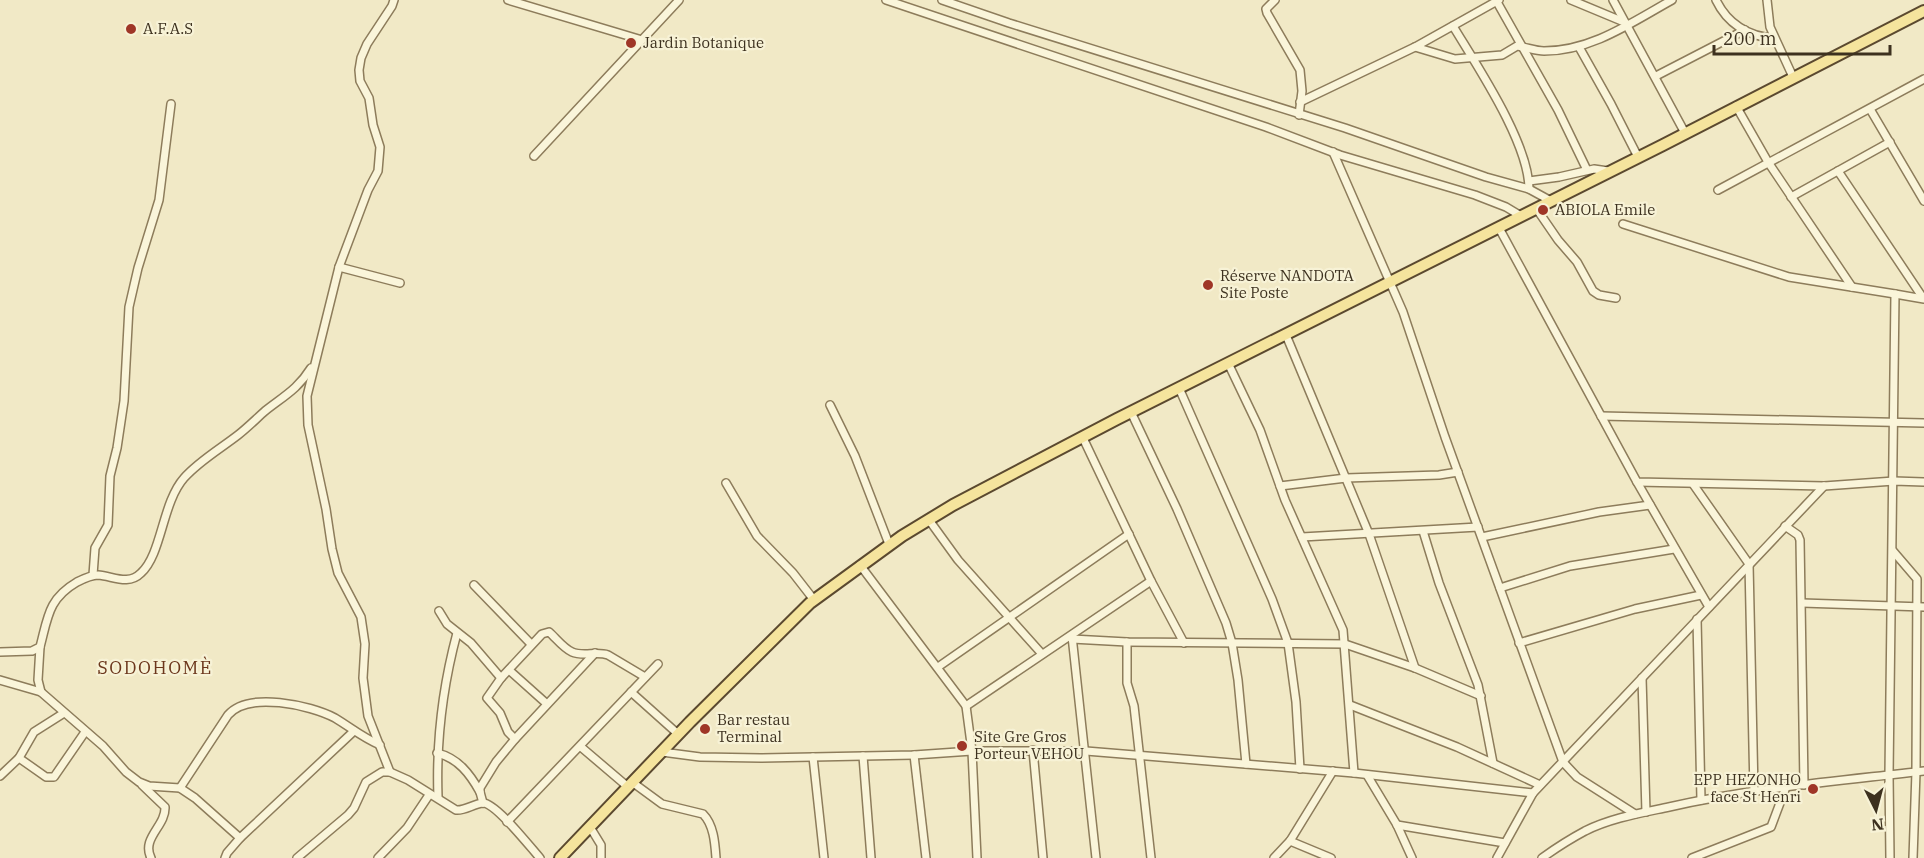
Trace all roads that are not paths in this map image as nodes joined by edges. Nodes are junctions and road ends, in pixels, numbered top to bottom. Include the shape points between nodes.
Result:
1 (394, 0) edge
2 (508, 0) edge
3 (679, 0) edge
4 (886, 0) edge
5 (942, 0) edge
6 (1275, 0) edge
7 (1571, 0) edge
8 (1613, 0) edge
9 (1672, 0) edge
10 (1716, 0) edge
11 (1767, 0) edge
12 (1498, 1) edge
13 (531, 3) edge
14 (1659, 3) edge
15 (1924, 11) edge
16 (1626, 24) junction
17 (1453, 26) junction
18 (1744, 30) junction
19 (1774, 38) junction
20 (642, 40) junction
21 (1414, 47) junction
22 (1524, 47) junction
23 (1579, 47) junction
24 (1472, 58) junction
25 (1656, 76) junction
26 (1793, 77) junction
27 (1923, 82) edge
28 (1300, 102) junction
29 (171, 104) dead end
30 (1736, 106) junction
31 (1870, 109) junction
32 (1299, 115) junction
33 (1685, 133) junction
34 (1890, 142) junction
35 (1333, 152) junction
36 (534, 156) dead end
37 (1638, 157) junction
38 (1768, 162) junction
39 (1587, 170) junction
40 (1608, 171) junction
41 (1838, 171) junction
42 (1529, 185) junction
43 (1718, 190) dead end
44 (1922, 191) edge
45 (1791, 197) junction
46 (1551, 201) junction
47 (1924, 201) edge
48 (1536, 208) junction
49 (1521, 216) junction
50 (1623, 224) dead end
51 (1499, 228) junction
52 (339, 267) junction
53 (1389, 281) junction
54 (399, 283) dead end
55 (1852, 287) junction
56 (1895, 294) junction
57 (1616, 298) dead end
58 (1924, 298) edge
59 (1286, 335) junction
60 (316, 360) junction
61 (1228, 363) junction
62 (1179, 388) junction
63 (830, 405) dead end
64 (1131, 412) junction
65 (1601, 416) junction
66 (1894, 423) junction
67 (1924, 423) edge
68 (1083, 438) junction
69 (1458, 472) junction
70 (1346, 478) junction
71 (1894, 481) junction
72 (1637, 482) junction
73 (1924, 482) edge
74 (726, 483) dead end
75 (1693, 484) junction
76 (1280, 486) junction
77 (1824, 486) junction
78 (1650, 505) junction
79 (928, 520) junction
80 (1785, 526) junction
81 (1478, 527) junction
82 (1423, 531) junction
83 (1129, 534) junction
84 (1369, 534) junction
85 (1302, 537) junction
86 (1482, 537) junction
87 (890, 544) junction
88 (1674, 549) junction
89 (1893, 551) junction
90 (1749, 564) junction
91 (860, 565) junction
92 (93, 575) junction
93 (1151, 581) junction
94 (474, 585) dead end
95 (1500, 588) junction
96 (1701, 595) junction
97 (814, 600) junction
98 (1802, 603) junction
99 (1891, 605) junction
100 (1708, 607) junction
101 (1921, 607) edge
102 (439, 611) dead end
103 (1007, 618) junction
104 (1697, 619) junction
105 (457, 633) junction
106 (1072, 638) junction
107 (1127, 642) junction
108 (1184, 643) junction
109 (1232, 643) junction
110 (1288, 643) junction
111 (1519, 643) junction
112 (531, 644) junction
113 (1345, 644) junction
114 (40, 647) junction
115 (0, 652) edge
116 (595, 653) junction
117 (1042, 654) junction
118 (658, 664) dead end
119 (938, 667) junction
120 (1415, 668) junction
121 (509, 670) junction
122 (645, 677) junction
123 (501, 678) junction
124 (1642, 678) junction
125 (0, 680) edge
126 (41, 692) junction
127 (632, 692) junction
128 (1481, 696) junction
129 (547, 704) junction
130 (1350, 705) junction
131 (966, 706) junction
132 (64, 713) junction
133 (86, 732) junction
134 (354, 732) junction
135 (678, 734) junction
136 (515, 739) junction
137 (380, 745) junction
138 (581, 747) junction
139 (1034, 750) junction
140 (972, 751) junction
141 (1086, 751) junction
142 (662, 752) junction
143 (437, 753) junction
144 (914, 755) junction
145 (863, 756) junction
146 (1140, 756) junction
147 (813, 757) junction
148 (19, 758) junction
149 (1563, 762) junction
150 (1493, 763) junction
151 (1246, 764) junction
152 (1300, 769) junction
153 (1333, 771) junction
154 (1920, 771) edge
155 (390, 772) junction
156 (1354, 773) junction
157 (1367, 775) junction
158 (1888, 775) junction
159 (0, 776) edge
160 (140, 782) junction
161 (630, 784) junction
162 (1540, 785) junction
163 (1804, 785) junction
164 (1786, 787) junction
165 (180, 788) junction
166 (1754, 791) junction
167 (480, 792) junction
168 (1533, 793) junction
169 (429, 795) junction
170 (438, 797) junction
171 (1701, 800) junction
172 (483, 803) junction
173 (1646, 812) junction
174 (1635, 814) junction
175 (507, 822) junction
176 (1396, 825) junction
177 (590, 827) junction
178 (240, 838) junction
179 (1290, 841) junction
180 (1505, 843) junction
181 (151, 858) edge
182 (225, 858) edge
183 (297, 858) edge
184 (378, 858) edge
185 (540, 858) edge
186 (560, 858) edge
187 (601, 858) edge
188 (716, 858) edge
189 (824, 858) edge
190 (871, 858) edge
191 (926, 858) edge
192 (977, 858) edge
193 (1043, 858) edge
194 (1096, 858) edge
195 (1151, 858) edge
196 (1274, 858) edge
197 (1331, 858) edge
198 (1412, 858) edge
199 (1497, 858) edge
200 (1542, 858) edge
201 (1692, 858) edge
202 (1890, 858) edge
203 (1912, 858) edge

1 - 52 street via 372,34 360,64 360,78 371,103 380,155 378,171
2 - 13 street
3 - 20 street
4 - 35 street
5 - 32 street
6 - 28 street via 1266,9 1300,70
7 - 16 street
8 - 16 street
9 - 14 street
10 - 18 street via 1723,14
11 - 19 street
12 - 17 street
12 - 22 street
13 - 20 street
14 - 16 street
15 - 26 main road
16 - 23 street
16 - 25 street
17 - 21 street
17 - 24 street
18 - 19 street
18 - 25 street
19 - 26 street
20 - 36 street
21 - 24 street via 1449,58
21 - 28 street
22 - 23 street via 1542,51
22 - 24 street via 1517,46 1502,55
22 - 39 street
23 - 37 street
24 - 42 street via 1519,145
25 - 33 street
26 - 30 main road
27 - 31 street
28 - 32 street
29 - 92 street via 159,200 129,307 124,401 110,476 108,525 95,548
30 - 33 main road
30 - 38 street
31 - 34 street
31 - 38 street
32 - 42 street via 1486,177
33 - 37 main road
34 - 41 street
34 - 44 street
35 - 49 street via 1475,195
35 - 53 street
37 - 40 main road
38 - 43 street
38 - 45 street
39 - 40 street
39 - 42 street
40 - 46 main road
41 - 45 street
41 - 58 street
42 - 46 street
44 - 47 street
45 - 55 street
46 - 48 main road
48 - 49 main road
48 - 57 street via 1579,265 1593,291
49 - 51 main road
50 - 55 street via 1789,277
51 - 53 main road
51 - 65 street
52 - 54 street
52 - 60 street
53 - 59 main road
53 - 69 street
55 - 56 street
56 - 58 street
56 - 66 street
59 - 61 main road
59 - 70 street
60 - 92 street via 300,385 184,478 172,498 143,572 134,579 122,580
60 - 137 street via 307,396 308,425 338,573 361,617 368,716
61 - 62 main road
61 - 76 street via 1260,430
62 - 64 main road
62 - 110 street
63 - 87 street
64 - 68 main road
64 - 109 street
65 - 66 street
65 - 72 street
66 - 67 street
66 - 71 street
68 - 79 main road
68 - 83 street
69 - 70 street
69 - 81 street
70 - 76 street
70 - 84 street
71 - 73 street
71 - 77 street
71 - 89 street
72 - 75 street
72 - 78 street
74 - 97 street via 757,536 786,564
75 - 77 street
75 - 90 street
76 - 85 street
77 - 80 street
78 - 86 street
78 - 88 street
79 - 87 main road
79 - 103 street
80 - 90 street
80 - 98 street via 1800,540
81 - 82 street
81 - 86 street
82 - 84 street
82 - 128 street
83 - 93 street
83 - 103 street
84 - 85 street
84 - 120 street
85 - 113 street via 1343,630
86 - 95 street
87 - 91 main road
88 - 95 street via 1570,566
88 - 96 street
89 - 99 street
89 - 101 street via 1917,579
90 - 100 street
90 - 166 street
91 - 97 main road
91 - 119 street
92 - 114 street via 70,586 55,601
93 - 106 street
93 - 108 street
94 - 112 street
95 - 111 street
96 - 100 street
96 - 111 street via 1635,609
97 - 135 main road
98 - 99 street
98 - 163 street
99 - 101 street
99 - 158 street
100 - 104 street
101 - 154 street
102 - 105 street
103 - 117 street
103 - 119 street
104 - 124 street
104 - 171 street
105 - 123 street via 471,643
105 - 143 street via 441,701
106 - 107 street
106 - 117 street
106 - 141 street
107 - 108 street
107 - 146 street via 1127,683
108 - 109 street
109 - 110 street
109 - 151 street
110 - 113 street
110 - 152 street
111 - 149 street
112 - 116 street via 542,633 549,632 570,651
112 - 121 street
113 - 120 street
113 - 130 street
114 - 115 street via 33,651
114 - 126 street
116 - 122 street via 608,655
116 - 129 street
117 - 131 street
118 - 122 street
119 - 131 street
120 - 128 street
121 - 123 street
121 - 129 street
122 - 127 street
123 - 136 street via 487,698
124 - 149 street
124 - 173 street
125 - 126 street
126 - 132 street
127 - 135 street
127 - 138 street
128 - 150 street
129 - 136 street
130 - 150 street
130 - 156 street
131 - 140 street
132 - 133 street
132 - 148 street via 34,732
133 - 148 street via 54,777 46,777
133 - 160 street
134 - 137 street
134 - 165 street via 335,718 303,707 249,702 233,708
134 - 178 street
135 - 142 main road
136 - 167 street via 496,762
137 - 155 street
138 - 161 street
138 - 175 street
139 - 140 street
139 - 141 street
139 - 193 street
140 - 144 street
140 - 192 street
141 - 146 street
141 - 194 street
142 - 147 street via 715,758
142 - 161 main road
143 - 167 street via 461,766
143 - 170 street
144 - 145 street
144 - 191 street
145 - 147 street
145 - 190 street
146 - 151 street
146 - 195 street
147 - 189 street
148 - 159 street
149 - 162 street
149 - 174 street via 1577,777
150 - 162 street
151 - 152 street
152 - 153 street
153 - 156 street
153 - 179 street
154 - 158 street
154 - 203 street
155 - 169 street
155 - 183 street via 369,779 354,808
156 - 157 street
157 - 168 street
157 - 176 street
158 - 163 street
158 - 202 street
160 - 165 street
160 - 181 street via 165,807 149,840
161 - 177 main road
161 - 188 street via 662,804 703,814 711,826
162 - 168 street
163 - 164 street
164 - 166 street
164 - 201 street via 1771,827
165 - 178 street
166 - 171 street
167 - 172 street
168 - 180 street
169 - 170 street
169 - 184 street via 407,828
170 - 172 street via 459,811
171 - 173 street
172 - 175 street
173 - 174 street
174 - 200 street via 1586,830
175 - 185 street
176 - 180 street
176 - 198 street
177 - 186 main road
177 - 187 street via 601,845
178 - 182 street
179 - 196 street
179 - 197 street
180 - 199 street

